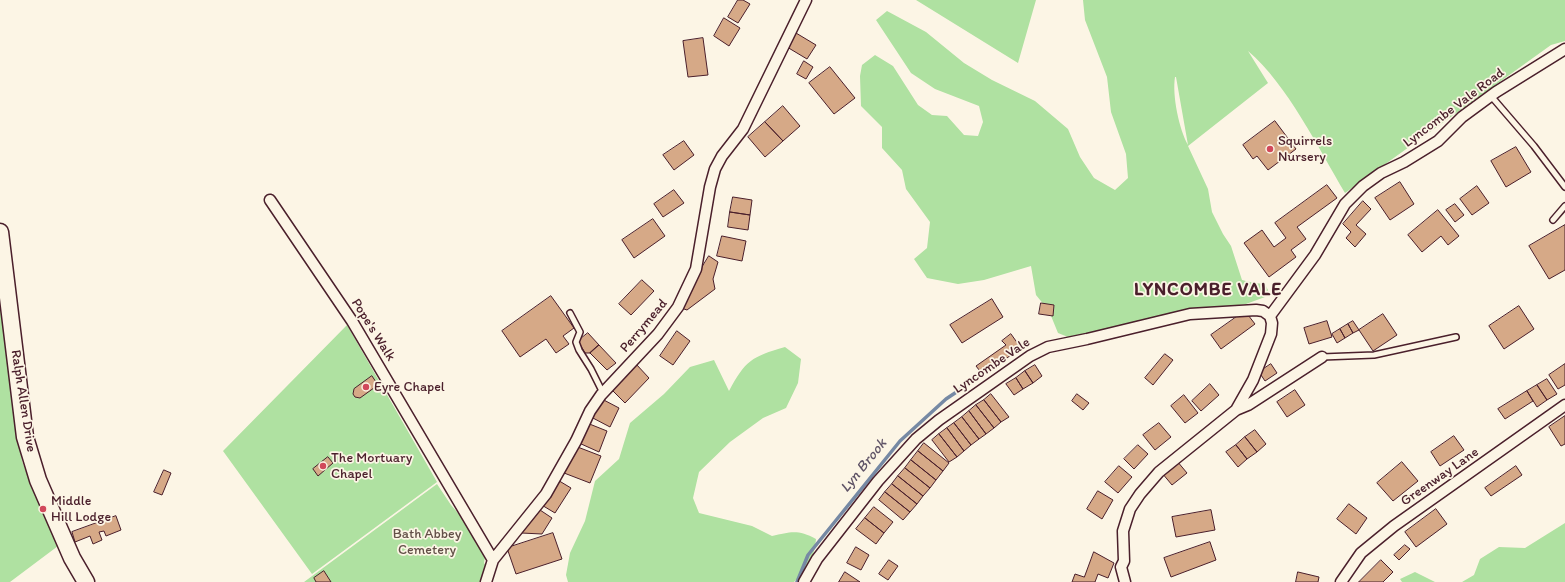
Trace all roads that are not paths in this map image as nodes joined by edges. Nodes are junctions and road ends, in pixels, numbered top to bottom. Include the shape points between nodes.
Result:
1 (806, 0) edge
2 (1565, 49) edge
3 (1491, 96) junction
4 (1565, 187) edge
5 (270, 200) dead end
6 (1565, 206) edge
7 (1553, 220) dead end
8 (0, 232) edge
9 (570, 313) dead end
10 (1270, 316) junction
11 (1456, 337) dead end
12 (1322, 357) joint
13 (603, 393) junction
14 (1565, 405) edge
15 (1236, 410) junction
16 (493, 560) junction
17 (86, 582) edge
18 (486, 582) edge
19 (804, 582) edge
20 (1125, 582) edge
21 (1341, 582) edge

1 - 13 street, Perrymead via 743,129 715,169 696,269 678,307 658,334
2 - 3 street, Lyncombe Vale Road via 1550,56
3 - 4 lane
3 - 10 street, Lyncombe Vale Road via 1462,117 1438,141 1380,173 1363,186 1345,204 1316,255
5 - 16 street, Pope's Walk via 352,321
6 - 7 lane
8 - 17 main road, Ralph Allen Drive via 25,437 38,480 72,558
9 - 13 lane via 580,332 576,342 579,350 592,369
10 - 15 street via 1271,334 1253,380
10 - 19 street, Lyncombe Vale via 1256,310 1190,314 1048,347 1030,356 938,420 916,439 878,481 817,559
11 - 12 lane via 1374,354
12 - 15 street via 1248,405
13 - 16 street, Perrymead via 590,411 546,494
14 - 21 street, Greenway Lane via 1394,526 1361,553
15 - 20 street via 1159,472 1130,509 1123,532 1124,561 1121,566
16 - 18 street, Perrymead

